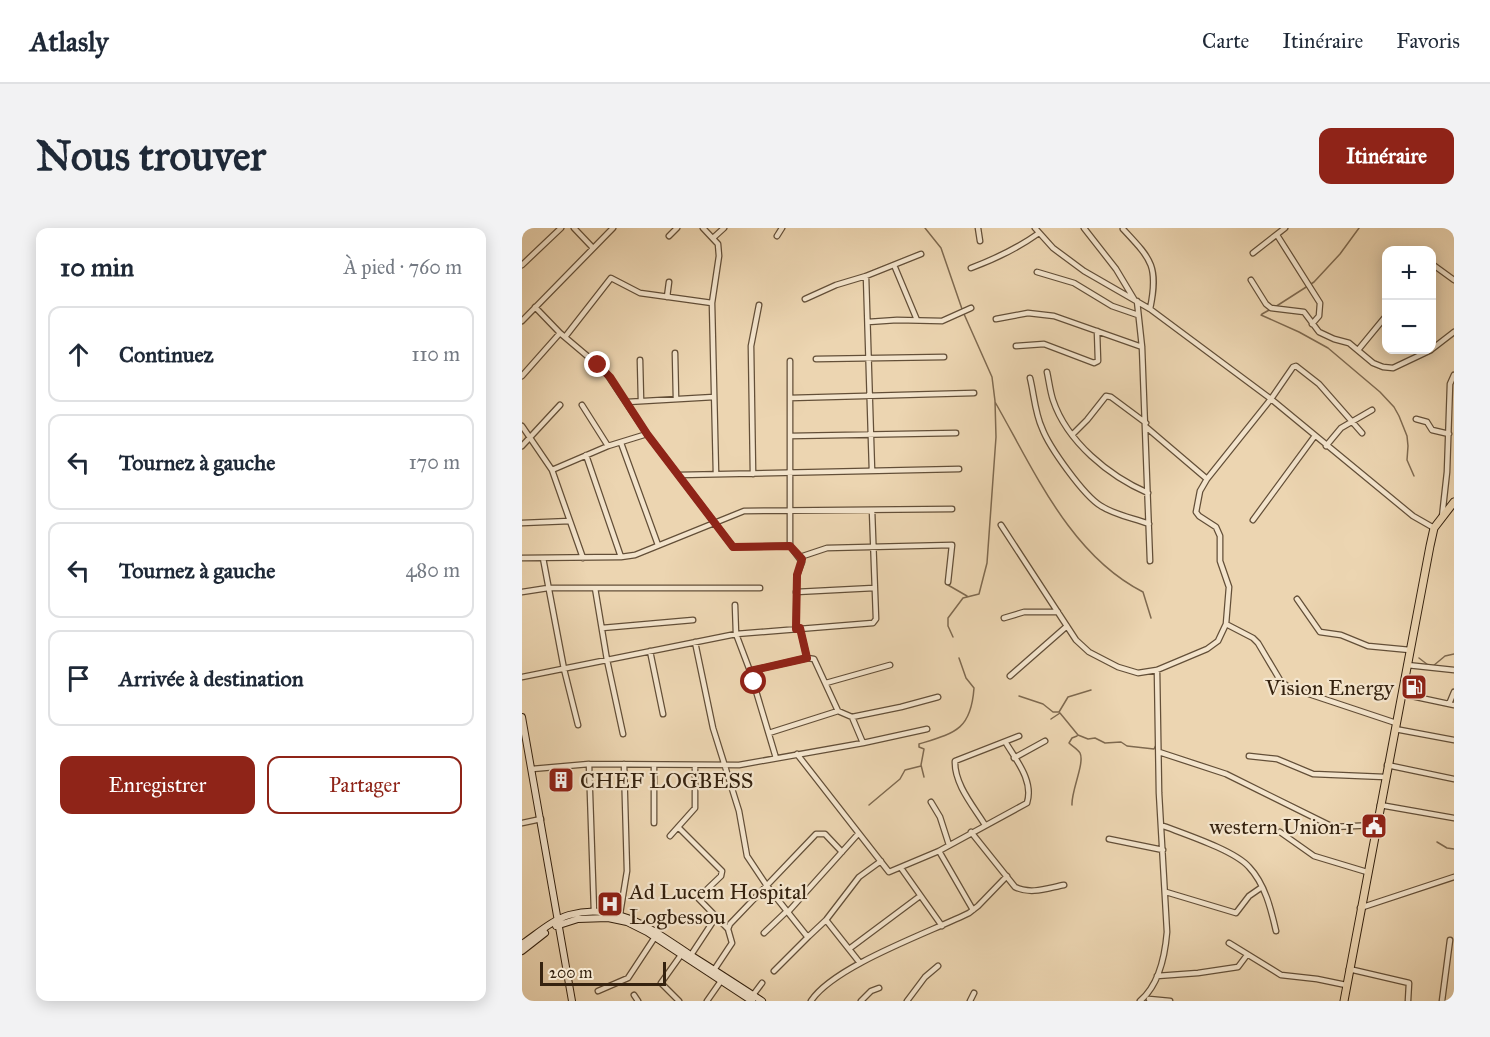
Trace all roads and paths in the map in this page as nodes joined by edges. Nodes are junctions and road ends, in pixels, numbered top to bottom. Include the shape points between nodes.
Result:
1 (561, 228) edge
2 (574, 228) edge
3 (613, 228) edge
4 (677, 228) edge
5 (703, 228) edge
6 (724, 228) edge
7 (782, 228) edge
8 (978, 228) edge
9 (1035, 228) edge
10 (1084, 228) edge
11 (1285, 228) edge
12 (1123, 229) edge
13 (1039, 233) junction
14 (1277, 234) junction
15 (669, 236) dead end
16 (777, 236) dead end
17 (713, 238) junction
18 (980, 242) dead end
19 (593, 248) junction
20 (1253, 253) dead end
21 (921, 254) dead end
22 (522, 265) edge
23 (894, 265) junction
24 (1436, 267) edge
25 (971, 268) dead end
26 (1037, 272) dead end
27 (866, 276) junction
28 (1251, 280) dead end
29 (1454, 280) edge
30 (669, 282) dead end
31 (667, 297) junction
32 (805, 299) dead end
33 (1135, 300) junction
34 (712, 303) junction
35 (759, 305) dead end
36 (535, 307) junction
37 (971, 308) dead end
38 (1150, 309) junction
39 (1138, 315) junction
40 (996, 319) dead end
41 (522, 321) edge
42 (918, 321) junction
43 (1382, 321) edge
44 (868, 322) junction
45 (1312, 324) junction
46 (1097, 331) junction
47 (1454, 332) edge
48 (563, 335) junction
49 (1436, 345) edge
50 (1016, 346) dead end
51 (1142, 347) junction
52 (1358, 350) junction
53 (675, 353) dead end
54 (1421, 354) edge
55 (944, 357) dead end
56 (869, 358) junction
57 (816, 359) dead end
58 (640, 360) dead end
59 (790, 361) dead end
60 (1047, 372) dead end
61 (1454, 375) edge
62 (522, 376) edge
63 (1030, 378) dead end
64 (974, 393) dead end
65 (714, 397) junction
66 (870, 397) junction
67 (790, 398) junction
68 (676, 399) junction
69 (1271, 399) junction
70 (641, 401) junction
71 (626, 402) junction
72 (560, 405) dead end
73 (582, 405) dead end
74 (1372, 410) dead end
75 (1416, 419) dead end
76 (1352, 422) junction
77 (1146, 425) junction
78 (522, 426) edge
79 (956, 433) dead end
80 (1362, 433) dead end
81 (647, 434) junction
82 (1449, 434) junction
83 (871, 435) junction
84 (1072, 435) junction
85 (790, 436) junction
86 (1314, 437) junction
87 (530, 438) junction
88 (621, 443) junction
89 (522, 446) edge
90 (608, 446) junction
91 (1326, 446) junction
92 (586, 455) junction
93 (959, 469) dead end
94 (552, 470) junction
95 (872, 471) junction
96 (790, 473) junction
97 (716, 474) junction
98 (753, 474) junction
99 (679, 475) junction
100 (1207, 478) junction
101 (1148, 493) junction
102 (1454, 502) edge
103 (952, 509) dead end
104 (790, 510) junction
105 (872, 510) junction
106 (1442, 517) junction
107 (1253, 520) dead end
108 (570, 521) junction
109 (522, 523) edge
110 (716, 523) junction
111 (1149, 524) junction
112 (1001, 525) dead end
113 (1434, 528) junction
114 (658, 545) junction
115 (790, 546) junction
116 (873, 546) junction
117 (621, 557) junction
118 (800, 557) junction
119 (522, 558) edge
120 (543, 558) junction
121 (583, 558) junction
122 (1150, 561) dead end
123 (948, 582) dead end
124 (548, 588) junction
125 (595, 588) junction
126 (760, 588) dead end
127 (874, 588) junction
128 (522, 592) edge
129 (796, 592) junction
130 (1297, 599) dead end
131 (735, 605) dead end
132 (1058, 612) junction
133 (1004, 618) dead end
134 (693, 620) dead end
135 (1227, 624) junction
136 (1067, 626) junction
137 (602, 628) junction
138 (798, 629) junction
139 (736, 633) junction
140 (695, 642) junction
141 (1410, 650) junction
142 (650, 651) junction
143 (807, 658) junction
144 (607, 659) junction
145 (890, 665) dead end
146 (1407, 665) junction
147 (564, 669) junction
148 (1157, 670) junction
149 (1454, 670) edge
150 (750, 671) junction
151 (1010, 676) dead end
152 (522, 677) edge
153 (826, 683) junction
154 (1454, 692) edge
155 (1402, 693) junction
156 (938, 697) dead end
157 (1452, 704) edge
158 (838, 711) junction
159 (663, 714) dead end
160 (522, 717) edge
161 (852, 717) junction
162 (578, 725) dead end
163 (1396, 726) junction
164 (927, 729) dead end
165 (769, 733) junction
166 (623, 734) dead end
167 (1019, 736) dead end
168 (1454, 740) edge
169 (1045, 741) dead end
170 (1006, 742) junction
171 (863, 743) junction
172 (1159, 752) junction
173 (797, 754) junction
174 (1250, 756) dead end
175 (776, 758) junction
176 (1014, 758) junction
177 (589, 764) junction
178 (624, 764) junction
179 (654, 765) junction
180 (695, 765) junction
181 (724, 765) junction
182 (1387, 765) junction
183 (532, 769) junction
184 (1385, 777) junction
185 (1454, 779) edge
186 (931, 802) dead end
187 (1380, 805) junction
188 (1454, 818) edge
189 (541, 819) junction
190 (522, 823) edge
191 (654, 823) dead end
192 (985, 825) junction
193 (1161, 825) junction
194 (1376, 825) junction
195 (678, 827) junction
196 (971, 832) junction
197 (1280, 832) dead end
198 (858, 834) junction
199 (670, 836) dead end
200 (1109, 839) dead end
201 (950, 844) junction
202 (1163, 850) junction
203 (939, 851) junction
204 (843, 852) junction
205 (881, 861) junction
206 (901, 868) junction
207 (1367, 872) junction
208 (1007, 876) junction
209 (1454, 877) edge
210 (1064, 885) dead end
211 (767, 886) junction
212 (1262, 887) junction
213 (1166, 892) junction
214 (920, 896) junction
215 (1360, 908) junction
216 (974, 910) junction
217 (788, 911) junction
218 (594, 912) junction
219 (620, 914) junction
220 (716, 917) junction
221 (569, 918) junction
222 (826, 920) junction
223 (559, 922) junction
224 (942, 926) junction
225 (728, 929) junction
226 (1276, 931) dead end
227 (764, 933) dead end
228 (655, 937) junction
229 (807, 937) junction
230 (1450, 940) dead end
231 (522, 944) edge
232 (1229, 944) dead end
233 (849, 948) junction
234 (522, 951) edge
235 (681, 955) junction
236 (691, 955) junction
237 (1248, 955) junction
238 (860, 963) junction
239 (938, 966) dead end
240 (1349, 969) junction
241 (714, 970) junction
242 (774, 971) dead end
243 (1157, 976) junction
244 (721, 981) junction
245 (762, 983) dead end
246 (1346, 985) junction
247 (879, 988) dead end
248 (598, 991) dead end
249 (974, 993) dead end
250 (633, 995) dead end
251 (753, 998) edge
252 (1149, 998) edge
253 (572, 1001) edge
254 (638, 1001) edge
255 (679, 1001) edge
256 (707, 1001) edge
257 (762, 1001) edge
258 (811, 1001) edge
259 (861, 1001) edge
260 (907, 1001) edge
261 (970, 1001) edge
262 (1140, 1001) edge
263 (1170, 1001) edge
264 (1344, 1001) edge
265 (1408, 1001) edge
266 (1442, 1001) edge

1 - 22 street
2 - 19 street
3 - 19 street
4 - 15 street
5 - 17 street
6 - 17 street
7 - 16 street
8 - 18 street
9 - 13 street
10 - 33 street
11 - 14 street
12 - 38 street via 1145,252 1151,265 1154,282
13 - 25 street via 1025,244
13 - 33 street via 1084,271
14 - 20 street
14 - 45 street via 1320,303 1319,316
17 - 34 street via 719,256
19 - 36 street
21 - 23 street
23 - 27 street
23 - 42 street
24 - 29 street
26 - 39 street via 1074,283 1112,306
27 - 32 street
27 - 44 street
28 - 45 street via 1268,306 1300,310
30 - 31 street
31 - 34 street
31 - 48 street via 633,291 611,278
33 - 38 street
33 - 39 street
34 - 65 street
35 - 98 street via 751,346
36 - 41 street
36 - 48 street
37 - 42 street via 942,321
38 - 69 street
39 - 51 street
40 - 46 street via 1040,313
42 - 44 street
43 - 52 street
44 - 56 street
45 - 52 street via 1324,335
46 - 50 street via 1095,363 1044,344
46 - 51 street
47 - 49 street
48 - 62 street
48 - 71 street via 605,371
51 - 77 street
52 - 54 street via 1373,363 1389,368
53 - 68 street
55 - 56 street
56 - 57 street
56 - 66 street
58 - 70 street
59 - 67 street
60 - 84 street via 1056,408
61 - 82 street via 1450,384
63 - 111 street via 1042,429 1080,485 1099,505
64 - 66 street
65 - 68 street
65 - 97 street
66 - 67 street
66 - 83 street
67 - 85 street
68 - 70 street
69 - 76 street via 1296,366 1319,384
69 - 86 street
69 - 100 street
70 - 71 street
71 - 81 street
72 - 87 street
73 - 90 street
74 - 76 street
75 - 82 street via 1427,422 1432,430
76 - 80 street
76 - 91 street via 1341,428
77 - 84 street via 1106,396
77 - 100 street
77 - 101 street
78 - 87 street
79 - 83 street
81 - 88 street
81 - 99 street
82 - 106 street
83 - 85 street
83 - 95 street
84 - 101 street via 1119,478
85 - 96 street
86 - 91 street
86 - 107 street
87 - 89 street
87 - 94 street
88 - 90 street
88 - 114 street
90 - 92 street
91 - 113 street via 1413,516
92 - 94 street
92 - 117 street
93 - 95 street
94 - 108 street
95 - 96 street
96 - 98 street
96 - 104 street
97 - 98 street
97 - 99 street
99 - 110 street
100 - 135 street via 1196,512 1216,527 1221,536 1220,561 1229,587
101 - 111 street
102 - 106 main road
103 - 105 street
104 - 105 street
104 - 110 street via 744,511
104 - 115 street
105 - 116 street
106 - 113 main road
108 - 109 street
108 - 121 street
110 - 114 street
110 - 115 street via 733,547
111 - 122 street
112 - 132 street
113 - 141 main road
114 - 117 street
115 - 118 street
116 - 118 street via 827,548
116 - 123 street via 952,545
116 - 127 street
117 - 121 street
118 - 129 street
119 - 120 street
120 - 121 street
120 - 124 street
124 - 125 street
124 - 128 street
124 - 147 street
125 - 126 street
125 - 137 street
127 - 129 street
127 - 138 street via 873,623
129 - 138 street
130 - 141 street via 1320,632 1368,646
131 - 139 street
132 - 133 street via 1024,612
132 - 136 street
134 - 137 street
135 - 148 street via 1207,650
135 - 163 street via 1258,643 1288,687
136 - 148 street via 1082,646 1118,667 1138,673
136 - 151 street
137 - 144 street
138 - 139 street
138 - 143 street
139 - 140 street
139 - 144 street
139 - 150 street
140 - 142 street
140 - 181 street
141 - 146 main road
142 - 144 street
142 - 159 street
143 - 150 street
143 - 153 street via 817,662
144 - 147 street
144 - 166 street
145 - 153 street
146 - 149 street
146 - 155 main road
147 - 152 street
147 - 162 street
148 - 172 street
150 - 165 street
153 - 158 street
154 - 157 street
155 - 157 street
155 - 163 main road
156 - 161 street
158 - 161 street
158 - 165 street
160 - 183 main road
161 - 171 street
163 - 168 street
163 - 182 main road
164 - 171 street
165 - 175 street
167 - 170 street
169 - 176 street
170 - 176 street
170 - 192 street via 955,761 962,788
171 - 173 street
172 - 193 street
172 - 194 street via 1226,774 1333,827
173 - 175 street
173 - 198 street
174 - 184 street via 1277,759 1313,774
175 - 181 street
176 - 192 street via 1028,783 1027,802
177 - 178 street
177 - 183 street
177 - 218 street
178 - 179 street
178 - 219 street via 627,871
179 - 180 street
179 - 191 street
180 - 181 street
180 - 195 street via 695,808
181 - 211 street via 739,811 747,856
182 - 184 main road
182 - 185 street
183 - 189 main road
184 - 187 main road
186 - 201 street
187 - 188 street
187 - 194 main road
189 - 190 street
189 - 223 main road
192 - 196 street
193 - 202 street
193 - 212 street via 1242,860
194 - 207 main road
195 - 199 street
195 - 220 street via 722,871 698,898
196 - 201 street
196 - 208 street
197 - 207 street via 1314,856
198 - 204 street
198 - 205 street
200 - 202 street
201 - 203 street
202 - 213 street
203 - 206 street
203 - 216 street
204 - 211 street via 825,834 816,834
204 - 217 street
205 - 206 street via 889,872
205 - 222 street via 859,877
206 - 214 street
207 - 215 main road
208 - 210 street via 1022,890
208 - 216 street
209 - 215 street
211 - 217 street
211 - 225 street
212 - 213 street via 1236,913
212 - 226 street
213 - 243 street via 1166,940
214 - 224 street
214 - 233 street
215 - 240 main road
216 - 224 street
217 - 227 street
217 - 229 street
218 - 219 main road
218 - 221 main road
219 - 236 main road via 649,927
220 - 225 street
220 - 236 street
221 - 223 main road
221 - 228 main road via 618,919
222 - 229 street
222 - 233 street
223 - 231 main road
223 - 234 main road
223 - 253 main road
224 - 238 street
225 - 241 street via 732,944
228 - 235 main road
228 - 248 street via 628,978
229 - 242 street
230 - 266 street
232 - 237 street
233 - 238 street
235 - 244 main road
235 - 255 street via 661,983
236 - 241 main road
237 - 243 street via 1238,967
237 - 246 street via 1285,976
238 - 258 street via 829,982
239 - 260 street
240 - 246 main road
240 - 265 street via 1409,983
241 - 251 main road
243 - 252 street
244 - 251 main road
244 - 256 street
245 - 251 street
246 - 264 main road
247 - 259 street
249 - 261 street
250 - 254 street
251 - 257 main road
252 - 262 street
252 - 263 street

